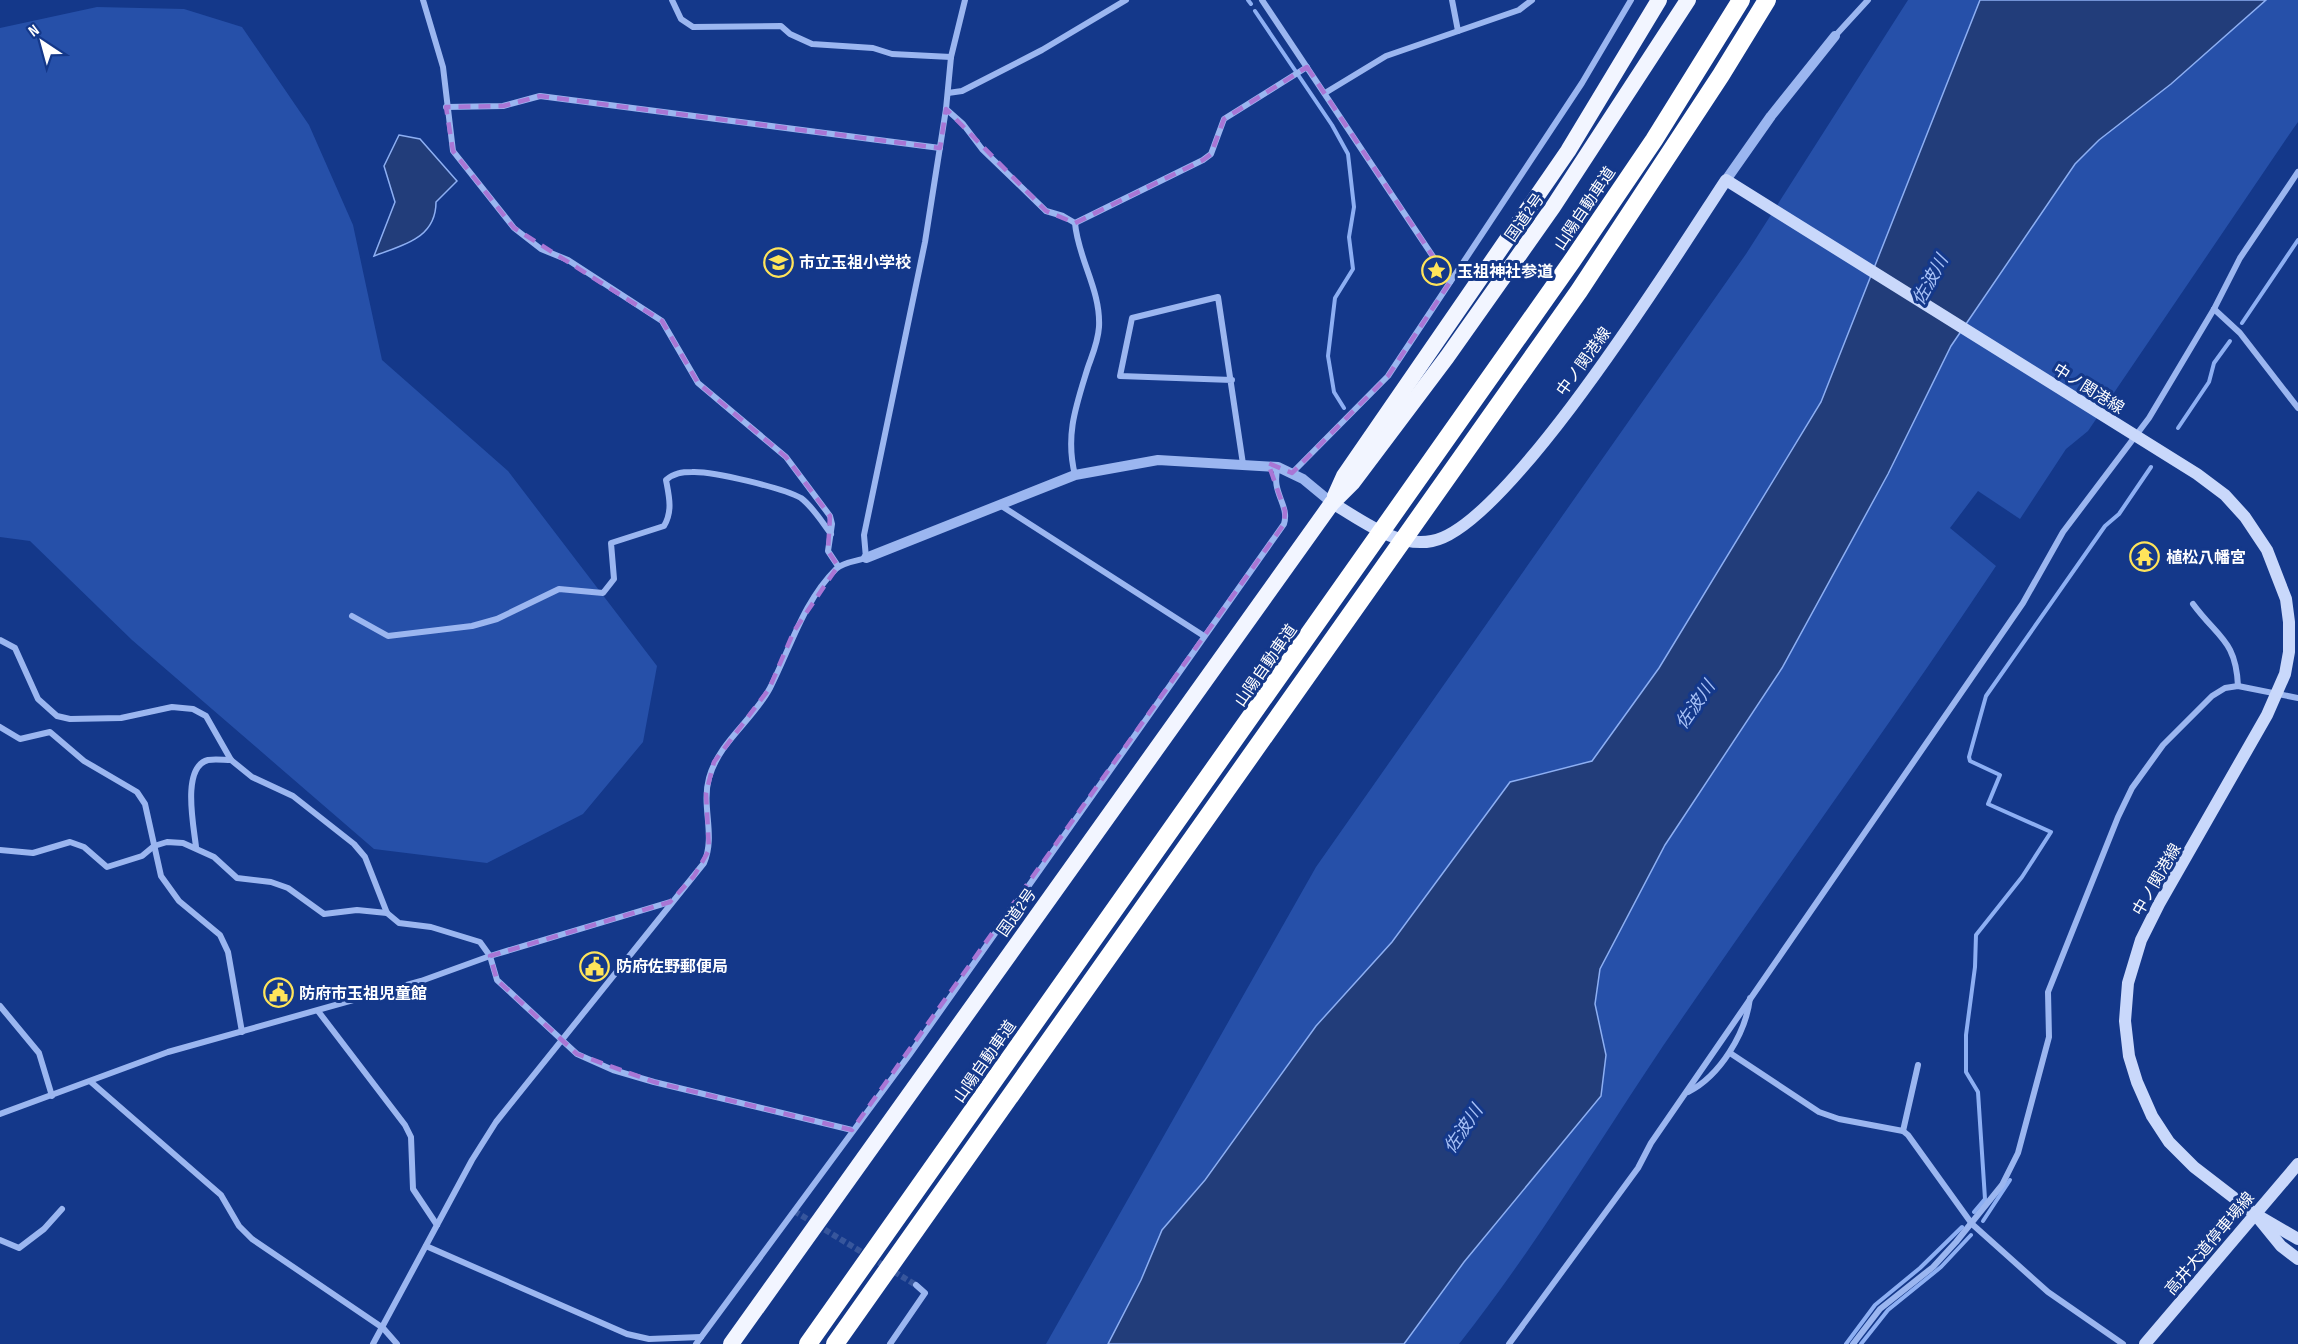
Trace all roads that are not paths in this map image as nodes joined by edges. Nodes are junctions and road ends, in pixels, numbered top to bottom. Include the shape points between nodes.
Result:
1 (423, 0) edge
2 (672, 0) edge
3 (965, 0) edge
4 (1126, 0) edge
5 (1262, 0) edge
6 (1452, 0) edge
7 (1532, 0) edge
8 (1631, 0) edge
9 (1659, 0) edge
10 (1688, 0) edge
11 (1767, 0) edge
12 (1868, 0) edge
13 (1741, 1) edge
14 (1458, 31) junction
15 (1836, 36) joint
16 (951, 57) junction
17 (1307, 67) junction
18 (948, 93) junction
19 (1325, 93) junction
20 (446, 107) junction
21 (946, 109) junction
22 (940, 148) junction
23 (2298, 172) edge
24 (1726, 180) junction
25 (1075, 223) junction
26 (1450, 282) junction
27 (2214, 309) junction
28 (1232, 380) junction
29 (2298, 408) edge
30 (2136, 436) junction
31 (1243, 464) junction
32 (1278, 467) junction
33 (1292, 473) junction
34 (1075, 475) junction
35 (2079, 495) dead end
36 (2090, 496) junction
37 (1332, 503) junction
38 (999, 504) junction
39 (831, 534) junction
40 (866, 558) junction
41 (838, 567) junction
42 (2193, 604) dead end
43 (352, 616) dead end
44 (1204, 636) junction
45 (0, 640) edge
46 (2238, 686) junction
47 (2277, 695) junction
48 (2298, 698) edge
49 (0, 727) edge
50 (231, 760) junction
51 (154, 846) junction
52 (196, 847) junction
53 (0, 850) edge
54 (670, 902) junction
55 (387, 912) junction
56 (490, 956) junction
57 (1750, 998) junction
58 (0, 1006) edge
59 (318, 1011) junction
60 (242, 1032) junction
61 (560, 1040) junction
62 (1730, 1053) junction
63 (1918, 1065) dead end
64 (91, 1082) junction
65 (1686, 1093) junction
66 (52, 1096) junction
67 (0, 1114) edge
68 (852, 1130) junction
69 (1903, 1131) junction
70 (2298, 1164) edge
71 (62, 1209) dead end
72 (2255, 1214) junction
73 (1972, 1224) junction
74 (437, 1225) junction
75 (2298, 1239) edge
76 (0, 1240) edge
77 (426, 1246) junction
78 (2298, 1259) edge
79 (916, 1285) dead end
80 (383, 1328) junction
81 (701, 1337) junction
82 (373, 1344) edge
83 (397, 1344) edge
84 (696, 1344) edge
85 (731, 1344) edge
86 (808, 1344) edge
87 (835, 1344) edge
88 (890, 1344) edge
89 (1509, 1344) edge
90 (1853, 1344) edge
91 (2123, 1344) edge
92 (2145, 1344) edge

1 - 20 street via 443,67
2 - 16 street via 681,19 693,27 781,26 812,44
3 - 16 street
4 - 18 street via 962,92
5 - 17 street
6 - 14 street
7 - 14 street via 1520,10
8 - 26 street via 1582,83
9 - 37 highway, 国道2号 via 1568,151 1344,476
10 - 37 highway, 国道2号 via 1553,207 1454,348 1353,482
11 - 87 highway via 1647,189 1420,518
12 - 15 street
13 - 86 highway, 山陽自動車道 via 1585,243
14 - 19 street via 1386,56
15 - 24 street via 1771,116
16 - 18 street
17 - 19 street
17 - 25 street via 1224,119 1211,154 1203,160
18 - 21 street
19 - 26 street
20 - 22 street via 503,106 540,96
20 - 39 street via 453,151 514,228 541,249 568,260 662,321 698,383 786,457 830,516
21 - 22 street
21 - 25 street via 1046,211
22 - 40 street via 864,536
23 - 27 street via 2240,258
24 - 30 main road, 中ノ関港線
24 - 37 main road, 中ノ関港線 via 1600,368 1502,490 1473,518 1450,535 1421,543 1389,536
25 - 34 street via 1094,287 1099,325 1096,348 1069,438
26 - 33 street via 1388,376
27 - 29 street via 2240,333
27 - 30 street
28 - 28 street via 1120,376 1132,318 1218,297
28 - 31 street
30 - 36 street
30 - 47 main road, 中ノ関港線 via 2225,495 2267,550 2286,599 2289,622 2289,652
31 - 32 street
31 - 34 street via 1158,460
32 - 33 street
32 - 44 street via 1274,482 1285,511 1284,524
33 - 37 street
34 - 38 street
35 - 36 street
36 - 57 street via 2063,532 2023,603
37 - 85 highway, 国道2号
38 - 40 street
38 - 44 street
39 - 41 street via 828,551
39 - 43 street via 798,496 767,486 680,473 666,480 670,517 664,526 611,543 614,579 603,593 559,589 489,622 388,636
40 - 41 street
41 - 54 street via 794,631 769,689 714,762 706,793 709,850 699,870
42 - 46 street via 2232,651 2238,667
44 - 68 street
45 - 50 street via 15,648 38,699 57,716 121,718 172,706 192,709 206,716
46 - 47 street
46 - 73 street via 2212,696 2163,745 2132,788 2048,992 2049,1037 2018,1153 2002,1185
47 - 48 street
47 - 72 main road, 中ノ関港線 via 2141,940 2128,983 2125,1022 2137,1082 2169,1142 2194,1167
49 - 51 street via 20,739 50,732 84,761 137,792 145,804
50 - 52 street via 206,760 197,767 192,781
50 - 55 street via 252,777 293,796 354,844 365,857
51 - 52 street via 167,842
51 - 53 street via 142,856 107,867 84,847 70,842 33,853
51 - 60 street via 161,876 179,901 219,935 228,952
52 - 55 street via 237,878 288,888 324,914
54 - 56 street
54 - 61 street
55 - 56 street via 399,922 480,942
56 - 59 street via 422,981
56 - 61 street via 497,980
57 - 62 street
57 - 65 street
58 - 66 street via 39,1053
59 - 60 street
59 - 74 street via 405,1125 411,1137 414,1189
60 - 64 street via 168,1052
61 - 68 street via 577,1054 613,1070
61 - 74 street via 496,1122
62 - 65 street
62 - 69 street via 1819,1112
63 - 69 street
64 - 66 street
64 - 80 street via 221,1195 239,1226 252,1239
65 - 89 street via 1638,1168
66 - 67 street
68 - 81 street
69 - 73 street
70 - 72 main road, 高井大道停車場線
71 - 76 street via 19,1248
72 - 75 main road, 中ノ関港線
72 - 78 main road, 中ノ関港線 via 2281,1246
72 - 92 main road, 高井大道停車場線
73 - 90 street via 1933,1267 1880,1309
73 - 91 street via 2048,1292
74 - 77 street
77 - 80 street
77 - 81 street via 627,1334 649,1339
79 - 88 street via 925,1293
80 - 82 street
80 - 83 street
81 - 84 street

